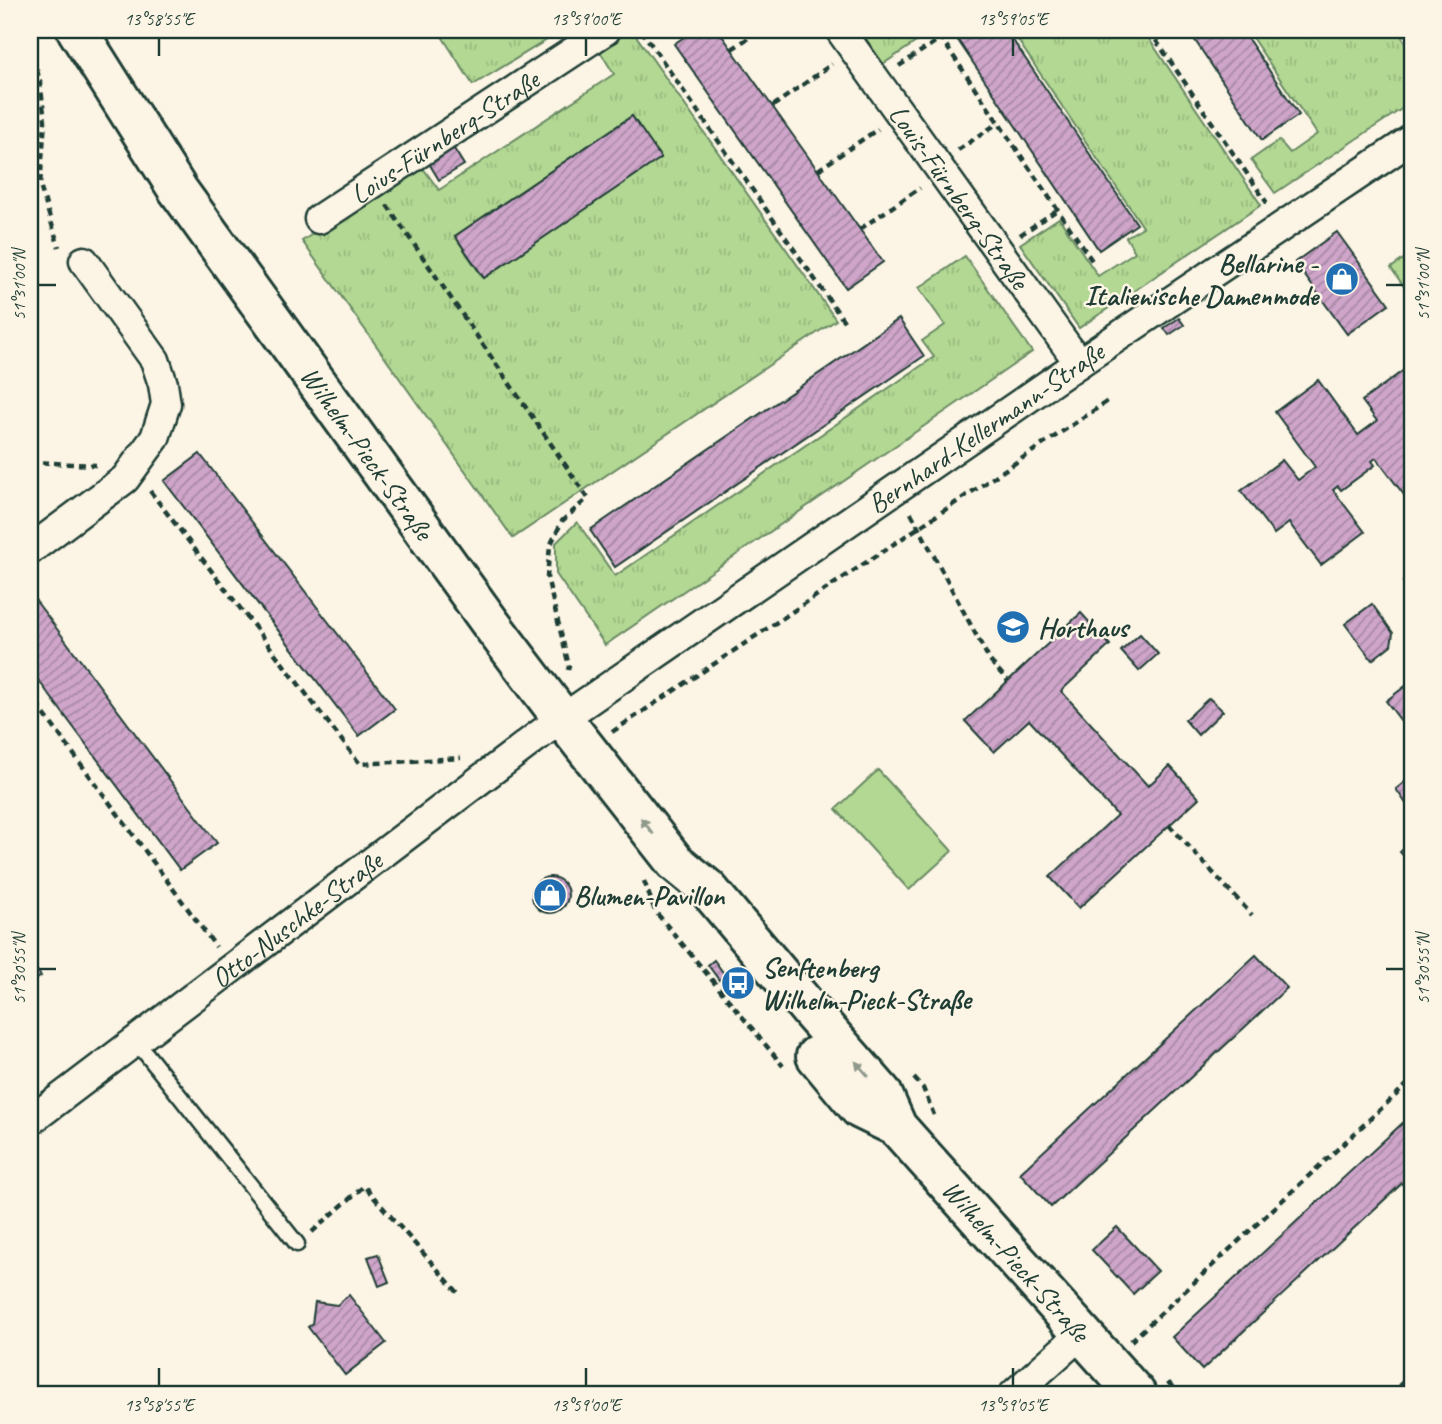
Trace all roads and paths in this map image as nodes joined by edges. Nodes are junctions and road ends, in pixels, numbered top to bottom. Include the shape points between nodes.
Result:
1 (77, 30) edge
2 (606, 30) edge
3 (641, 30) edge
4 (760, 30) edge
5 (1149, 30) edge
6 (1403, 30) edge
7 (847, 39) edge
8 (1412, 43) edge
9 (30, 46) edge
10 (732, 49) dead end
11 (877, 81) junction
12 (773, 106) dead end
13 (900, 113) junction
14 (998, 123) junction
15 (1412, 139) edge
16 (940, 168) junction
17 (818, 170) dead end
18 (373, 184) junction
19 (1057, 210) junction
20 (319, 219) dead end
21 (1282, 226) junction
22 (860, 229) dead end
23 (58, 247) dead end
24 (998, 249) junction
25 (84, 261) dead end
26 (1093, 262) dead end
27 (846, 324) dead end
28 (1079, 363) junction
29 (1108, 401) dead end
30 (30, 462) edge
31 (125, 479) junction
32 (922, 536) dead end
33 (30, 550) edge
34 (566, 678) dead end
35 (1008, 681) dead end
36 (30, 695) edge
37 (562, 718) junction
38 (609, 735) dead end
39 (481, 779) junction
40 (1169, 825) dead end
41 (1252, 915) dead end
42 (232, 968) junction
43 (136, 1041) junction
44 (1412, 1080) edge
45 (30, 1121) edge
46 (297, 1244) joint
47 (461, 1296) dead end
48 (1081, 1334) junction
49 (1130, 1341) dead end
50 (1412, 1374) edge
51 (1014, 1394) edge
52 (1136, 1394) edge
53 (1390, 1394) edge

1 - 37 main road, Wilhelm-Pieck-Straße via 178,190
2 - 18 street, Loius-Fürnberg-Straße
3 - 27 path
4 - 10 path
5 - 21 path
6 - 8 path
7 - 11 street, Louis-Fürnberg-Straße
7 - 12 path
9 - 23 path via 45,121 40,186
11 - 13 street, Louis-Fürnberg-Straße
11 - 14 path via 941,38
13 - 16 street, Louis-Fürnberg-Straße
13 - 17 path
14 - 16 path
14 - 19 path
15 - 21 street, Bernhard-Kellermann-Straße
16 - 22 path
16 - 24 street, Louis-Fürnberg-Straße
18 - 20 street, Loius-Fürnberg-Straße
18 - 34 path via 588,498 562,521 550,546 547,578 569,666
19 - 24 path
19 - 26 path
21 - 28 street, Bernhard-Kellermann-Straße
24 - 28 street, Louis-Fürnberg-Straße
25 - 31 street via 155,360 163,384 166,404 155,438
28 - 37 street, Bernhard-Kellermann-Straße
29 - 38 path
30 - 31 path via 96,465
31 - 33 street
31 - 39 path via 142,481 360,764 462,758
32 - 35 path via 990,661
36 - 42 path
37 - 39 street, Otto-Nuschke-Straße
48 -> 37 main road, Wilhelm-Pieck-Straße via 897,1127 883,1093 708,889 675,862
39 - 42 street, Otto-Nuschke-Straße
40 - 41 path
42 - 43 street, Otto-Nuschke-Straße
43 - 45 street, Otto-Nuschke-Straße
43 - 46 lane
44 - 49 path
46 - 47 path via 364,1186
48 - 51 street
48 - 52 main road, Wilhelm-Pieck-Straße
50 - 53 path

